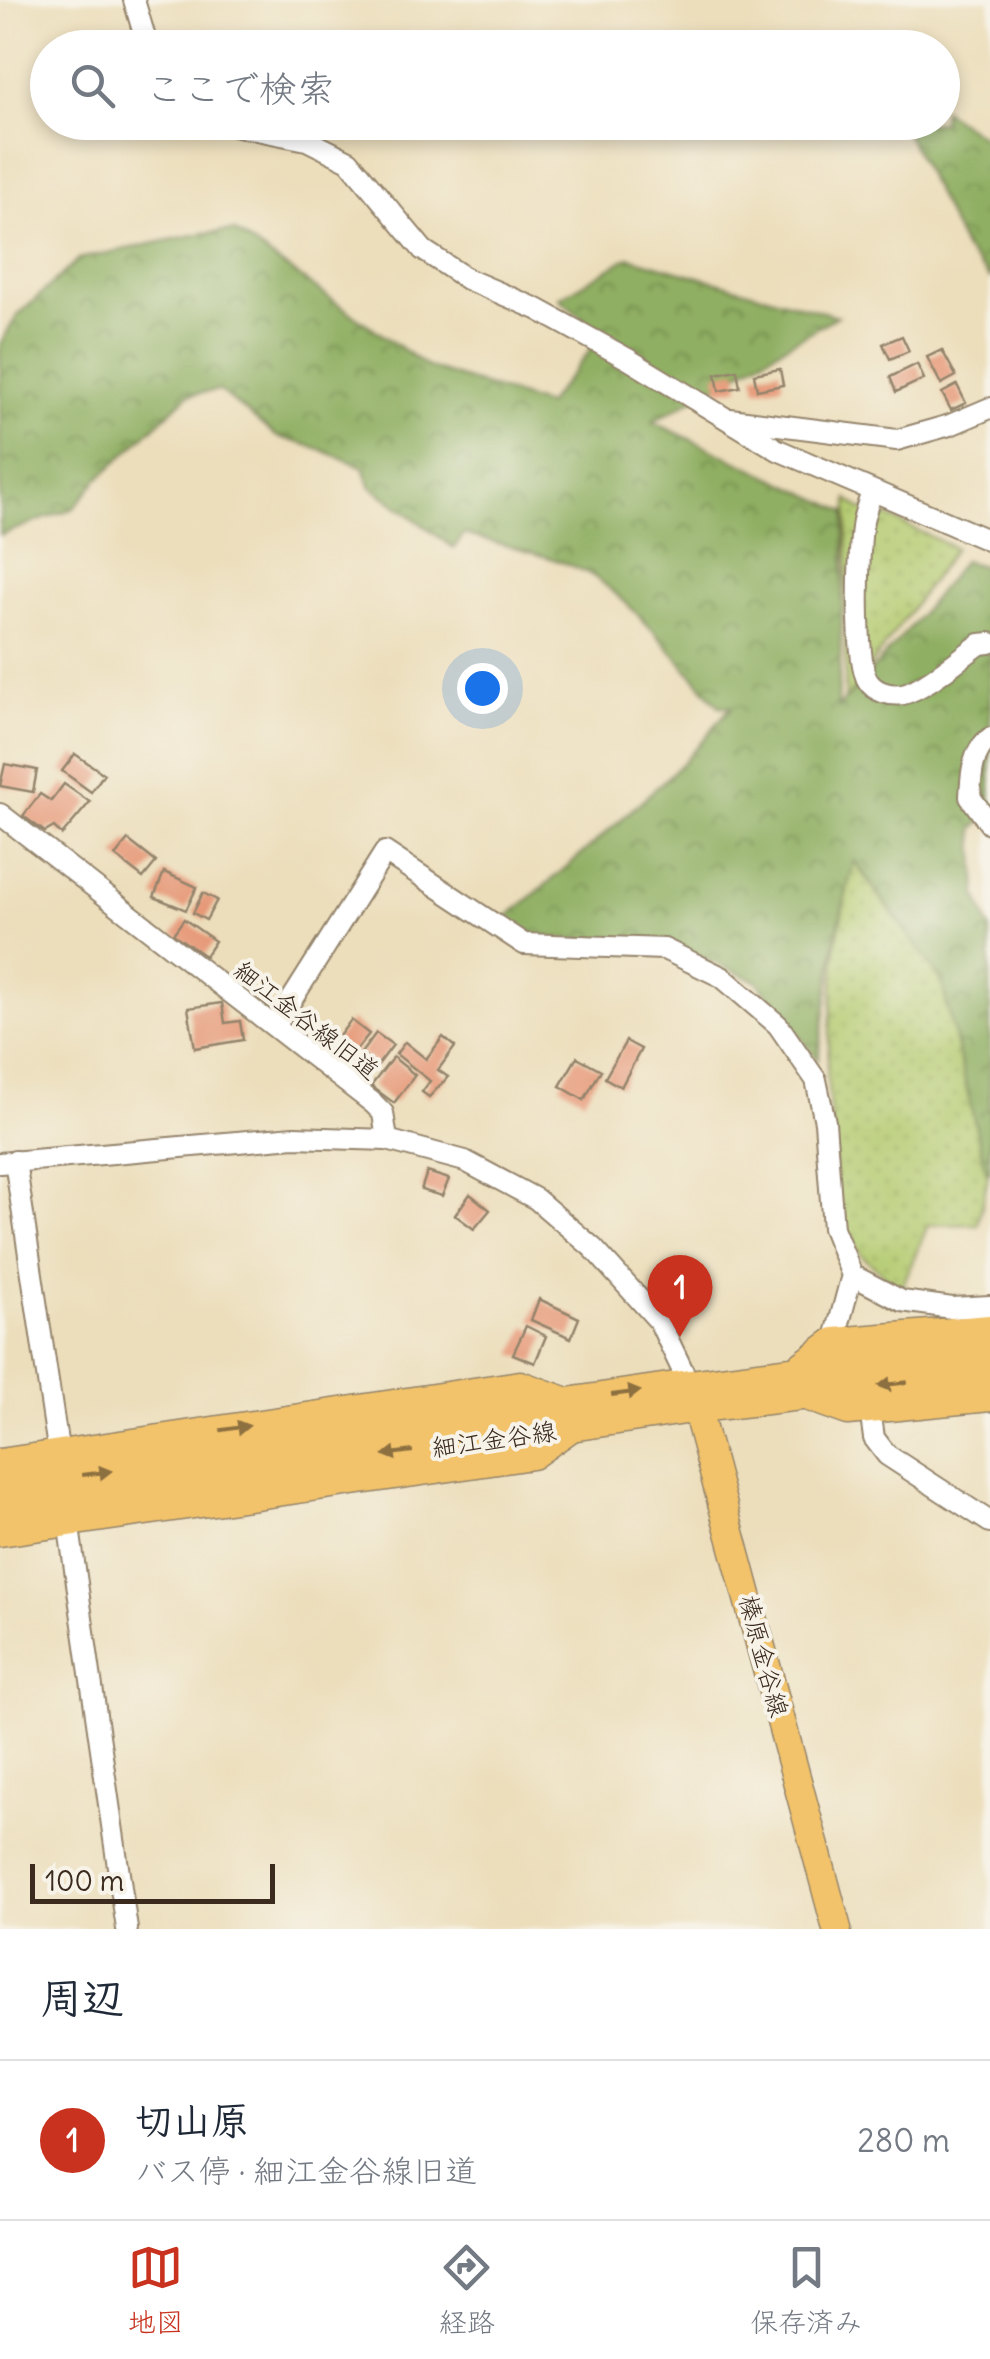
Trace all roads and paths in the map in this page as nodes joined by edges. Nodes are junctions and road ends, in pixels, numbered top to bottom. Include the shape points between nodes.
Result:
1 (134, 0) edge
2 (143, 30) edge
3 (307, 140) edge
4 (990, 408) edge
5 (728, 418) junction
6 (872, 492) junction
7 (990, 542) edge
8 (990, 643) edge
9 (990, 738) edge
10 (0, 814) edge
11 (990, 824) edge
12 (275, 1026) junction
13 (387, 1140) junction
14 (7, 1162) edge
15 (852, 1276) junction
16 (990, 1306) edge
17 (990, 1329) edge
18 (834, 1342) junction
19 (990, 1351) edge
20 (990, 1374) edge
21 (800, 1383) junction
22 (694, 1396) junction
23 (990, 1397) edge
24 (870, 1409) junction
25 (570, 1415) junction
26 (59, 1455) junction
27 (0, 1463) edge
28 (0, 1486) edge
29 (0, 1511) edge
30 (68, 1522) junction
31 (990, 1522) edge
32 (0, 1532) edge
33 (127, 1929) edge
34 (837, 1929) edge

1 - 2 street
3 - 5 street via 350,162 423,250
4 - 5 street via 897,440
5 - 6 street via 778,450
6 - 7 street
6 - 8 street via 860,558 860,653 869,682 882,693 903,694
9 - 11 street via 974,759 970,797
10 - 12 street, 細江金谷線旧道
12 - 13 street, 細江金谷線旧道 via 383,1113
12 - 15 street via 385,852 524,944 664,949 722,978 778,1025 806,1062 825,1122 833,1228
13 - 14 street via 294,1136
13 - 22 street via 464,1162 536,1200 592,1248 659,1321
14 - 26 street
15 - 16 street via 902,1301
15 - 18 street
17 - 18 main road
18 - 21 main road
19 - 21 main road, 細江金谷線
20 -> 21 main road, 細江金谷線
21 - 22 main road, 細江金谷線
21 - 24 main road via 848,1411
22 - 25 main road, 細江金谷線
22 - 34 main road, 榛原金谷線
23 - 24 main road
24 - 31 street via 874,1438 887,1455
26 -> 25 main road via 520,1385
28 -> 25 main road, 細江金谷線
25 -> 29 main road, 細江金谷線
25 - 30 main road via 532,1455
26 - 27 main road
30 - 32 main road
30 - 33 street

